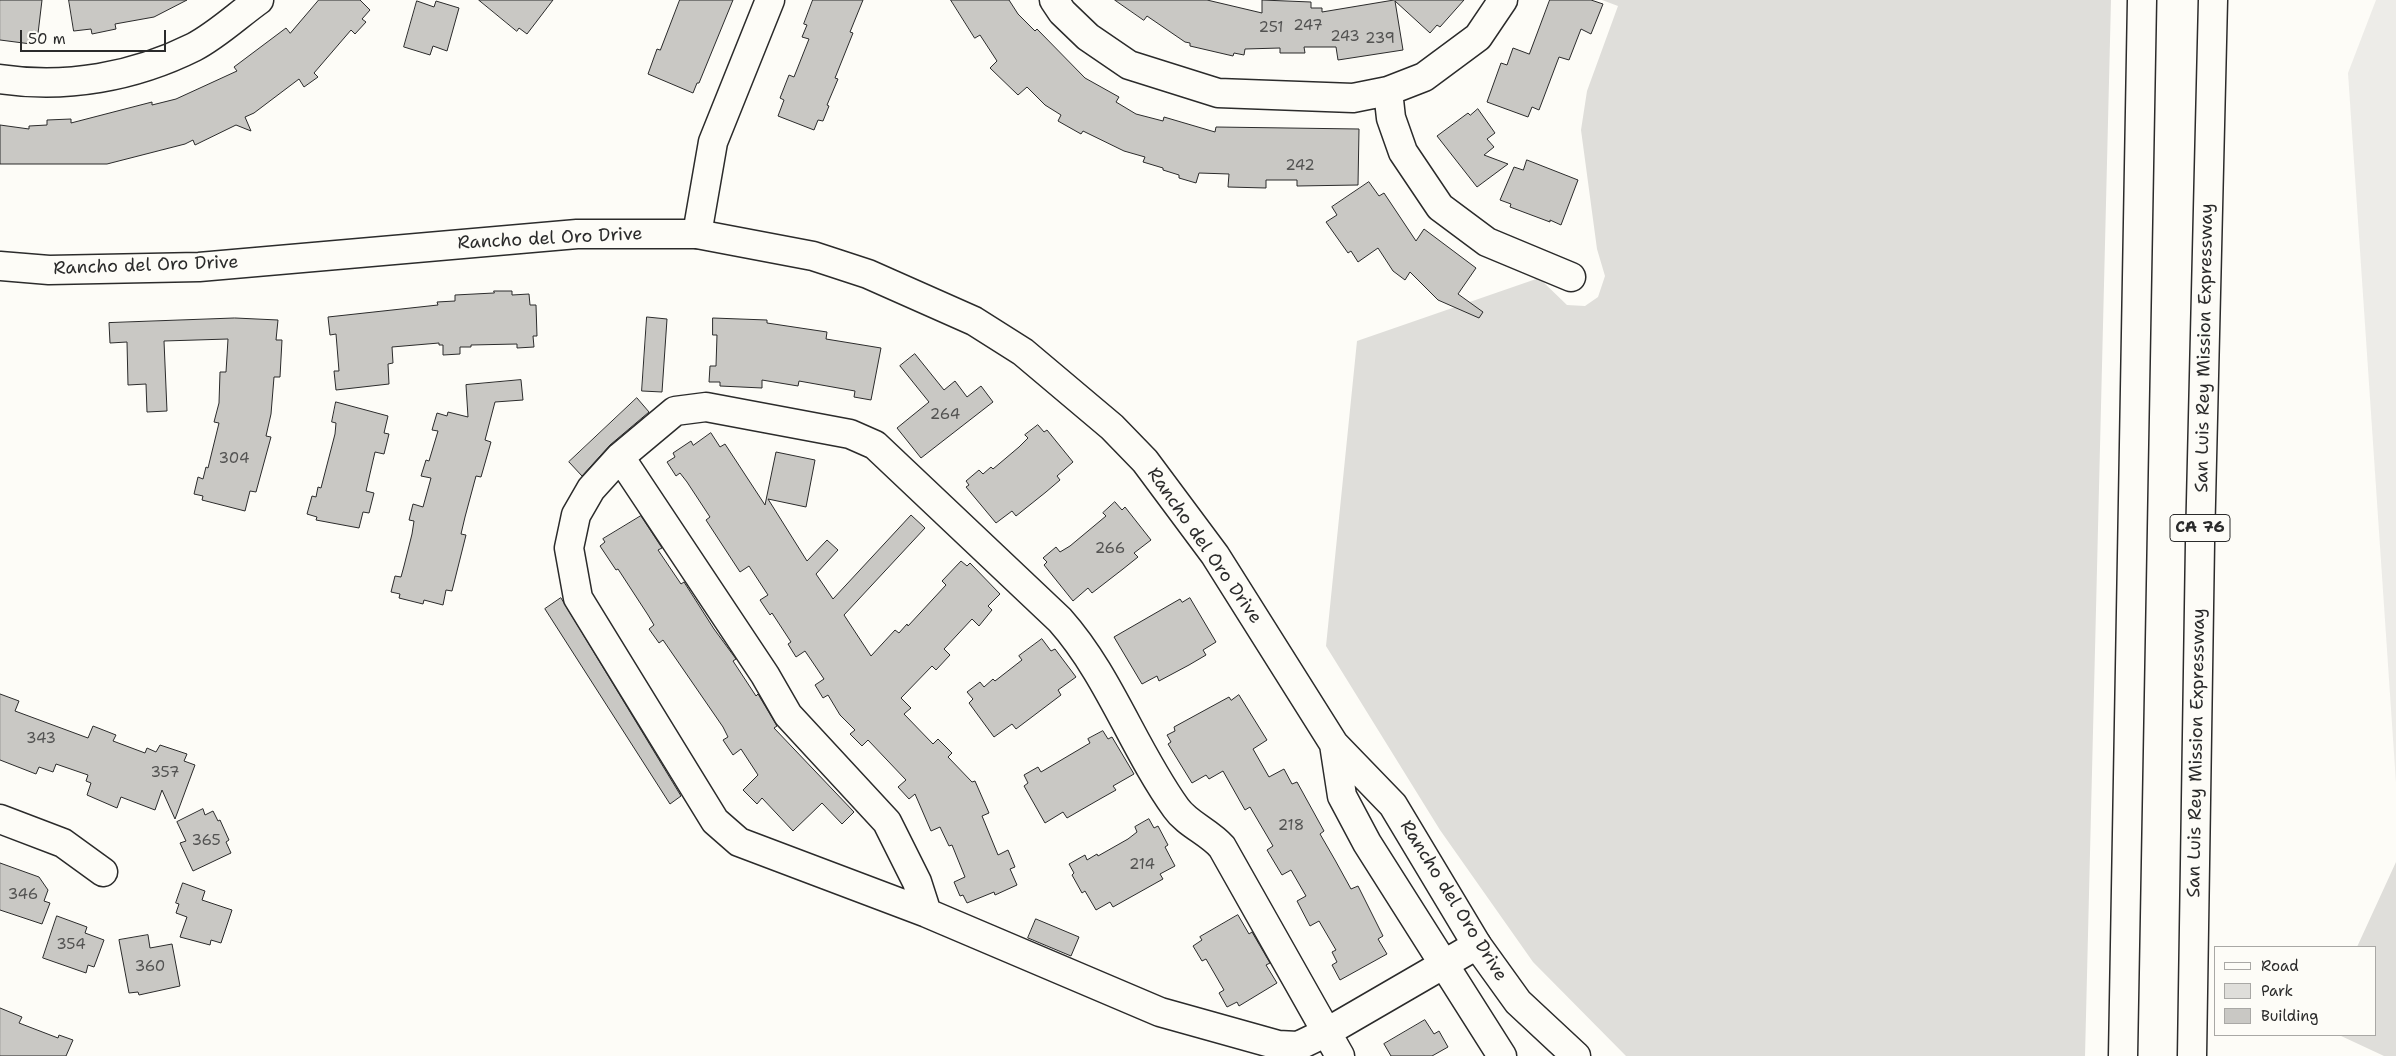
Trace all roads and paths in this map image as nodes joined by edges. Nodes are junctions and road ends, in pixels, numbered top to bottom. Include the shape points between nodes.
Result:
1 (259, 0) edge
2 (770, 0) edge
3 (1054, 0) edge
4 (1503, 0) edge
5 (2142, 0) edge
6 (2212, 0) edge
7 (0, 79) edge
8 (1388, 91) junction
9 (697, 234) junction
10 (0, 266) edge
11 (1570, 277) dead end
12 (620, 457) junction
13 (1334, 744) junction
14 (0, 819) edge
15 (103, 872) dead end
16 (927, 913) junction
17 (1477, 945) junction
18 (1443, 964) junction
19 (1327, 1032) junction
20 (1340, 1056) edge
21 (1502, 1056) edge
22 (1576, 1056) edge
23 (2123, 1056) edge
24 (2192, 1056) edge

1 - 7 main road via 195,46 128,73 98,80 18,82
2 - 9 main road via 713,142
3 - 8 main road via 1088,37 1128,65 1218,93 1352,98
4 - 8 main road via 1478,37 1424,77
5 - 23 main road
6 - 24 main road, San Luis Rey Mission Expressway / CA 76
8 - 11 main road via 1391,118 1403,152 1440,207 1487,242
9 - 10 main road, Rancho del Oro Drive via 577,234 199,267 49,270
9 - 13 main road, Rancho del Oro Drive via 813,256 868,274 974,321 1023,352 1112,426 1145,461 1215,555
12 - 16 main road via 765,675 788,715 887,822 906,858
12 - 16 main road via 590,490 576,515 569,548 578,598 715,820 739,842
12 - 19 main road via 674,412 706,407 850,434 875,445 1074,636 1177,810 1222,847
13 - 17 main road, Rancho del Oro Drive via 1393,805
13 - 18 main road, Rancho del Oro Drive via 1342,796 1367,843
14 - 15 main road via 62,843
16 - 19 main road via 1160,1012 1278,1045 1298,1046
17 - 18 main road
17 - 22 main road, Rancho del Oro Drive via 1518,1002
18 - 19 main road
18 - 21 main road, Rancho del Oro Drive
19 - 20 main road

